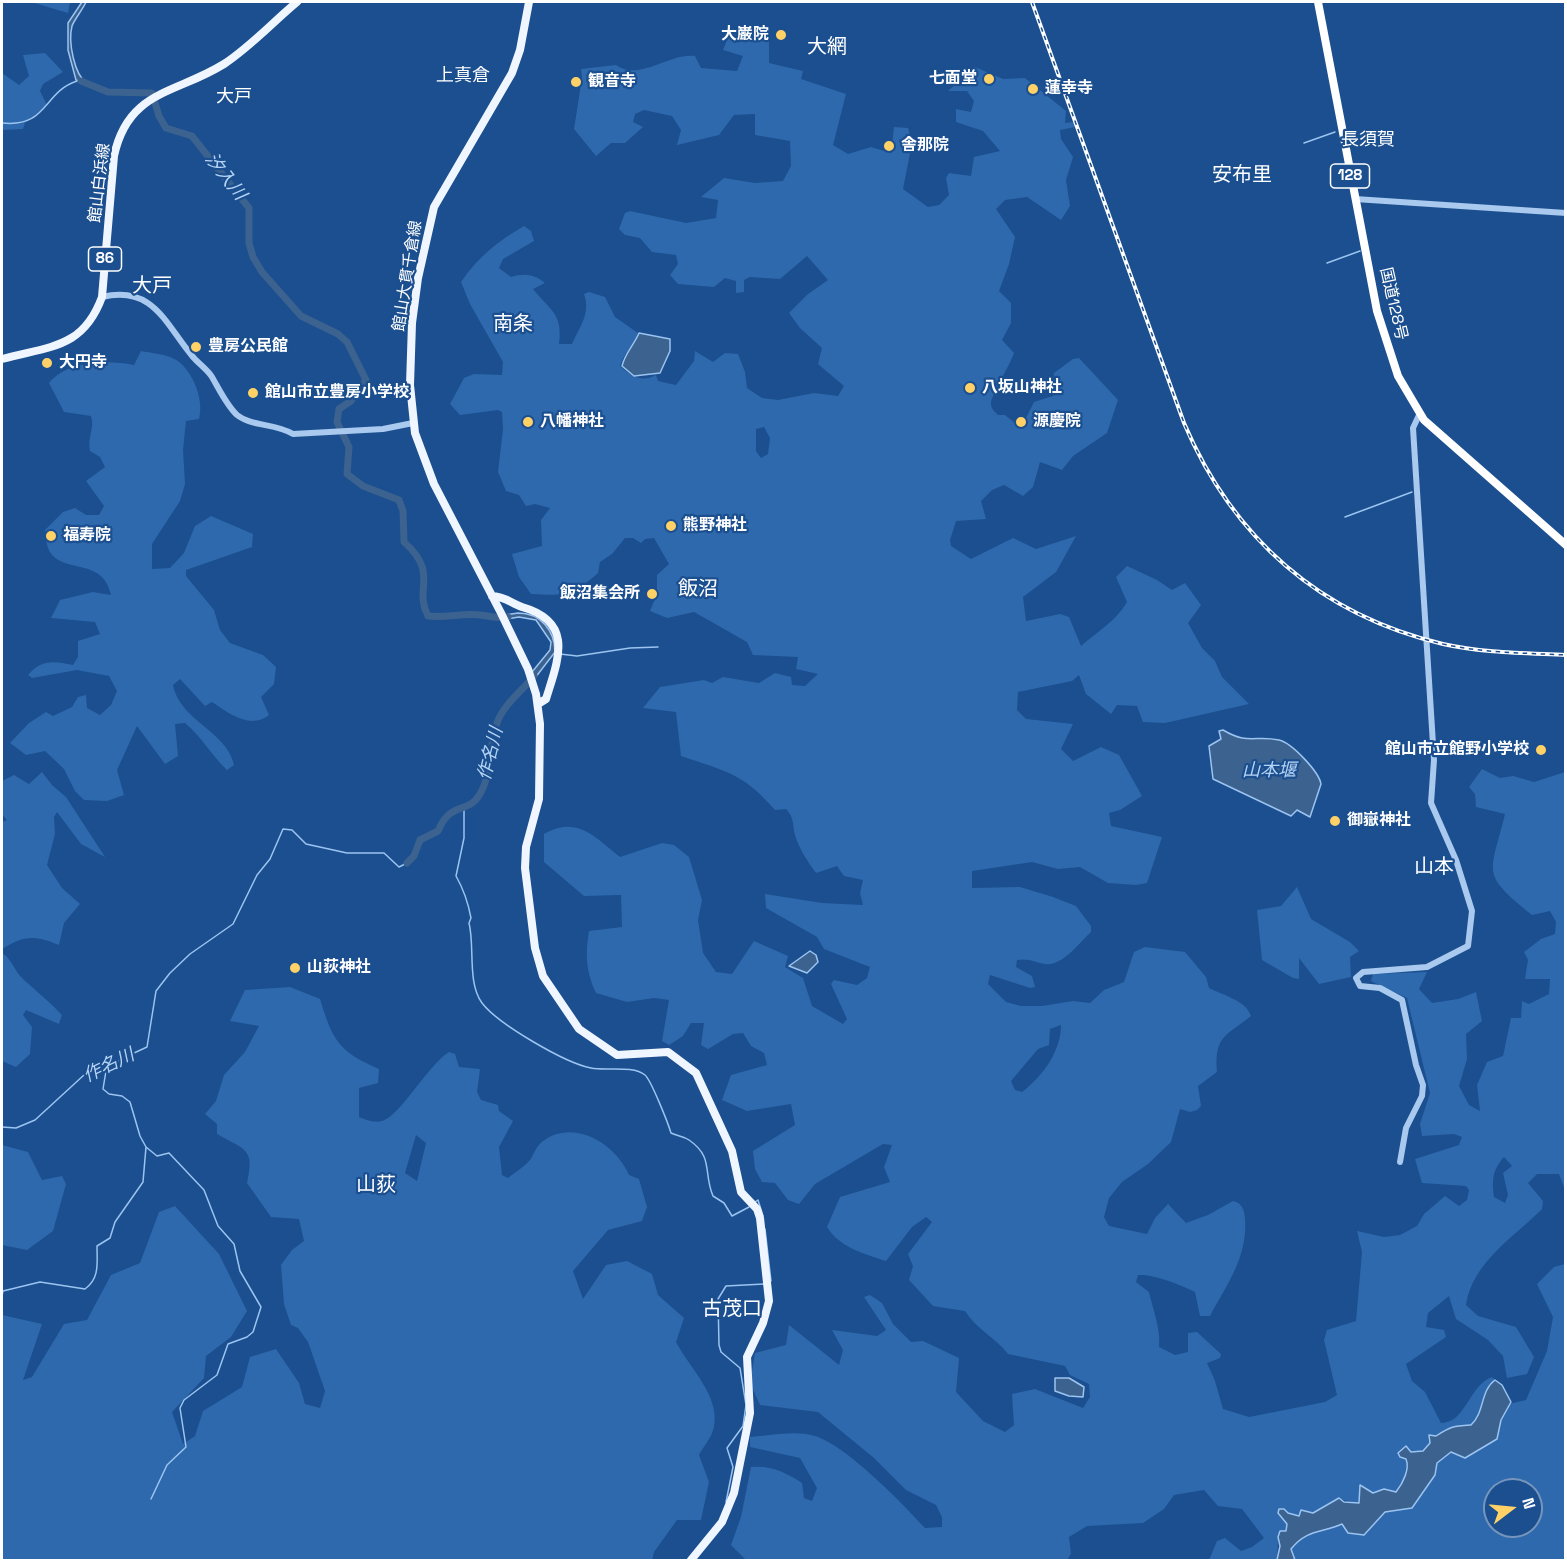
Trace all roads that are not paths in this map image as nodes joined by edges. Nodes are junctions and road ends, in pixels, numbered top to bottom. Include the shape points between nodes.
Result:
1 (297, 2) edge
2 (529, 2) edge
3 (1318, 2) edge
4 (1354, 198) junction
5 (1566, 213) edge
6 (102, 297) junction
7 (2, 359) edge
8 (1420, 413) junction
9 (413, 423) junction
10 (1566, 545) edge
11 (492, 596) junction
12 (537, 704) junction
13 (1400, 1162) dead end
14 (691, 1560) edge

1 - 6 main road, 館山白浜線 / 86 via 226,63 160,92 125,124 116,149
2 - 9 main road, 館山大貫千倉線 via 512,73 434,207 413,313
3 - 4 highway, 国道128号 / 128
4 - 5 street
4 - 8 highway, 国道128号 / 128 via 1383,334 1402,385
6 - 7 main road, 館山白浜線 / 86 via 90,323 74,338
6 - 9 street via 125,293 154,308 208,371 240,417 254,423 293,434 350,432
8 - 10 highway, 国道128号 / 128 via 1447,442
8 - 13 street via 1413,428 1434,760 1431,803 1456,860 1472,911 1468,946 1445,960 1427,967 1364,972 1356,978 1360,986 1380,988 1402,1000 1407,1011 1410,1044 1424,1085 1406,1128
9 - 11 main road, 館山大貫千倉線 via 430,476
11 - 12 main road, 館山大貫千倉線 via 529,672
11 - 12 main road via 502,596 542,614 555,629 559,654 546,699
12 - 14 main road, 館山大貫千倉線 via 539,799 525,868 535,948 543,976 575,1025 591,1039 620,1056 668,1052 696,1073 732,1151 741,1192 759,1212 762,1226 769,1301 747,1358 748,1421 730,1507

